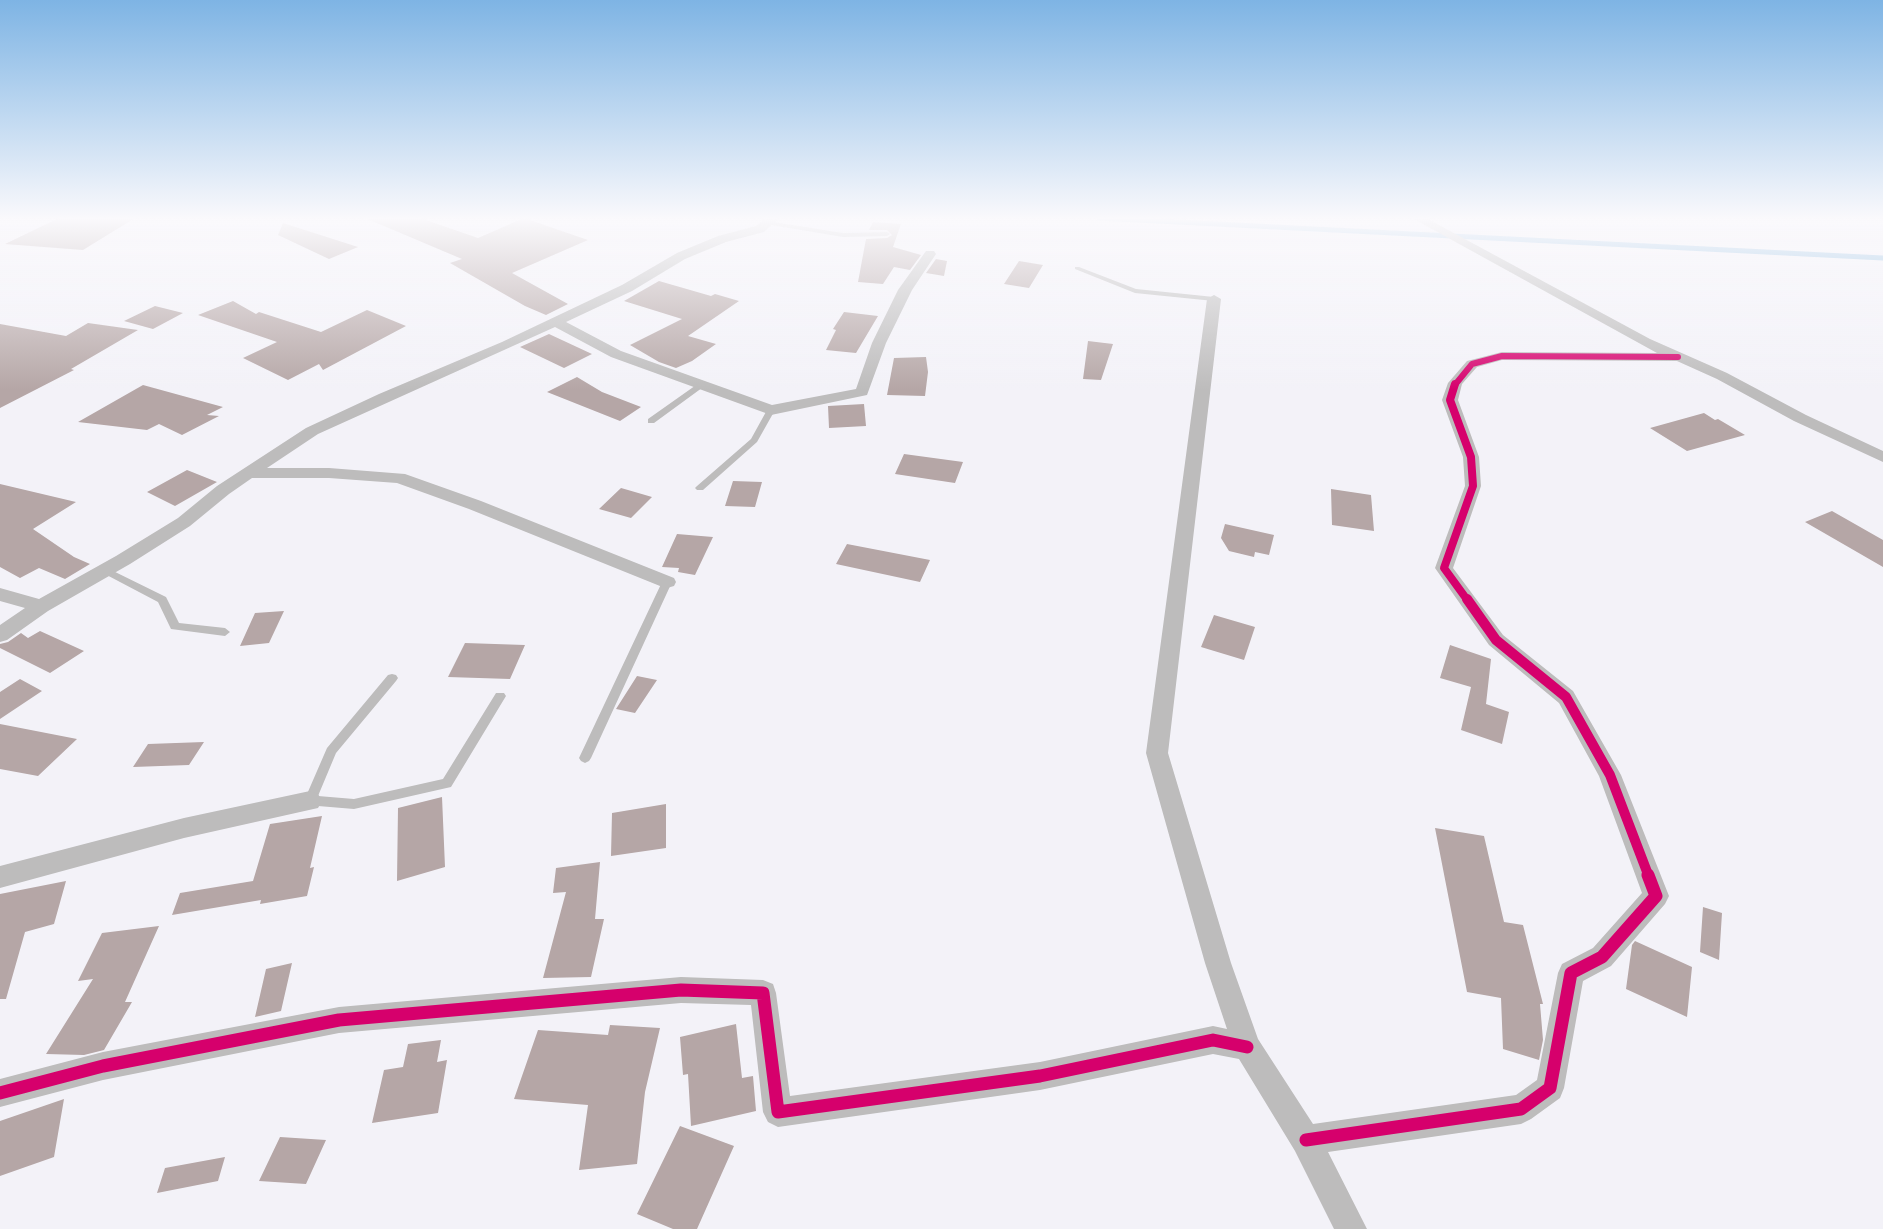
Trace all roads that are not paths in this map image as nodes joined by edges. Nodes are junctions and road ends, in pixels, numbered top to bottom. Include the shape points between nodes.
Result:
1 (648, 275) edge
2 (915, 275) edge
3 (1096, 275) edge
4 (1523, 275) edge
5 (1214, 299) joint
6 (555, 322) junction
7 (1678, 357) junction
8 (702, 385) junction
9 (771, 410) junction
10 (651, 421) dead end
11 (1883, 457) edge
12 (249, 474) junction
13 (700, 488) dead end
14 (105, 570) junction
15 (667, 582) joint
16 (0, 594) edge
17 (41, 606) junction
18 (225, 632) dead end
19 (0, 635) edge
20 (392, 678) dead end
21 (500, 696) dead end
22 (585, 758) dead end
23 (310, 801) junction
24 (0, 877) edge
25 (1247, 1047) junction
26 (0, 1093) edge
27 (1306, 1140) junction
28 (1351, 1229) edge

1 - 6 street
2 - 9 street via 879,343 862,392
3 - 5 lane via 1135,291
4 - 7 street
5 - 25 street via 1157,753 1218,963
6 - 8 street via 616,354
6 - 12 street via 312,431
7 - 11 street
7 - 27 street via 1502,356 1472,364 1455,383 1450,400 1471,457 1473,486 1444,568 1496,640 1566,698 1610,775 1656,896 1602,957 1571,973 1550,1088 1521,1109
8 - 9 street
8 - 10 lane
9 - 13 lane via 754,440
12 - 14 street via 183,522
12 - 15 street via 329,473 399,478
14 - 17 street
14 - 18 lane via 162,600 175,626
15 - 22 lane
16 - 17 street
17 - 19 street
20 - 23 lane via 331,751
21 - 23 lane via 447,783 354,804
23 - 24 street via 184,828
25 - 26 street via 1213,1040 1040,1076 778,1113 763,993 681,990 339,1020 103,1066
25 - 27 street
27 - 28 street

